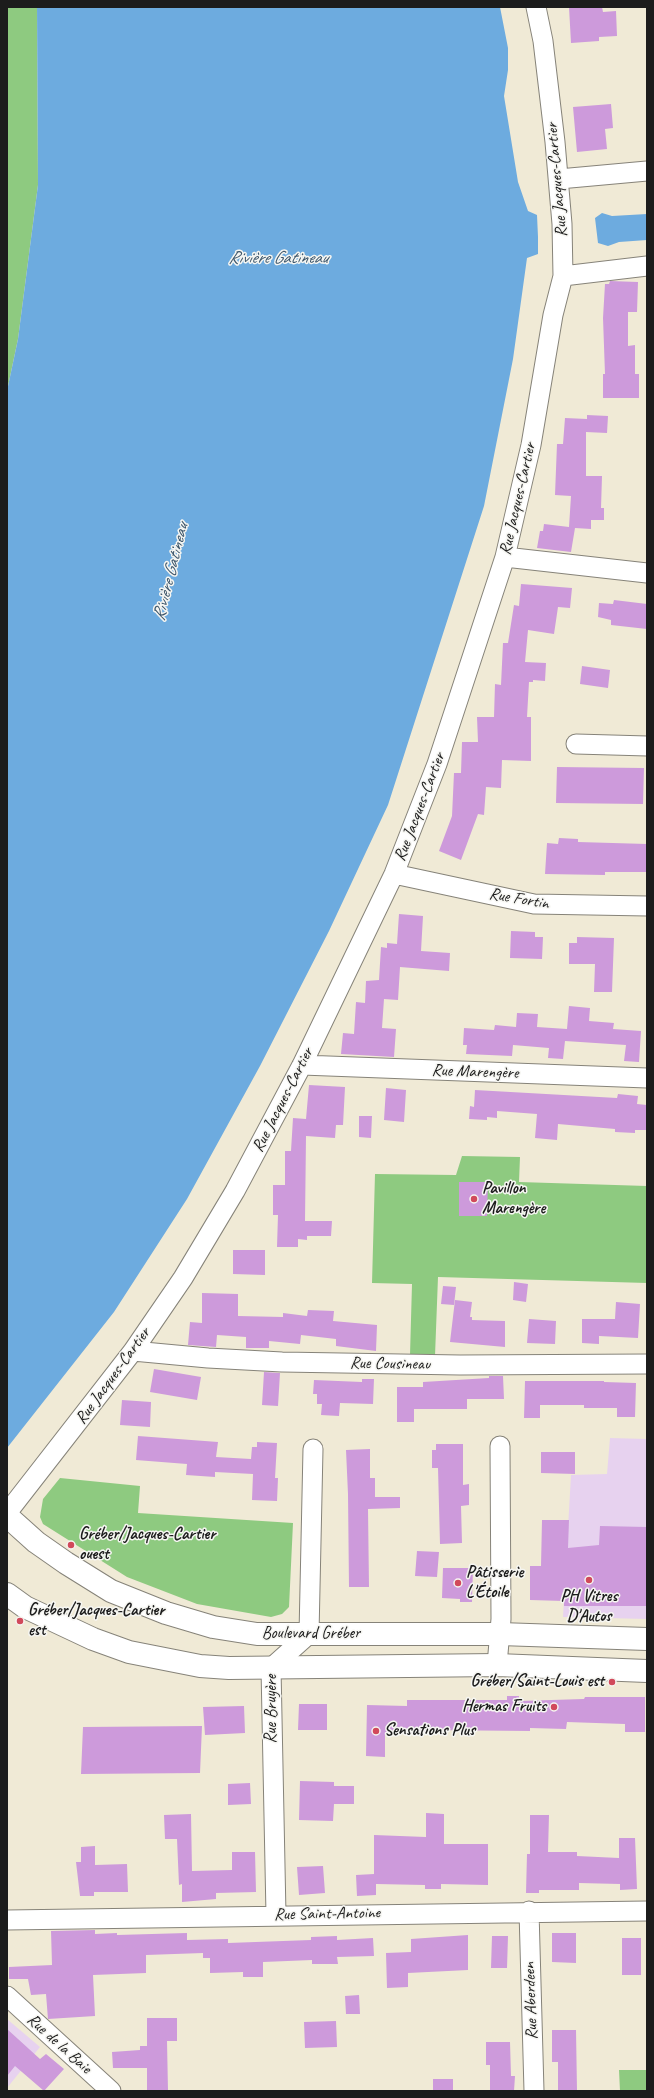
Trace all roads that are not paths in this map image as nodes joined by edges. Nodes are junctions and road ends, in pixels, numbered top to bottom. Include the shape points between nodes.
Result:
1 (536, 7) edge
2 (647, 171) edge
3 (559, 179) junction
4 (647, 266) edge
5 (563, 276) junction
6 (505, 557) junction
7 (647, 573) edge
8 (576, 744) dead end
9 (647, 746) edge
10 (394, 874) junction
11 (647, 906) edge
12 (302, 1065) junction
13 (647, 1078) edge
14 (133, 1351) junction
15 (647, 1364) edge
16 (500, 1446) dead end
17 (313, 1449) dead end
18 (7, 1515) edge
19 (7, 1594) edge
20 (309, 1634) junction
21 (500, 1634) junction
22 (647, 1639) edge
23 (497, 1665) junction
24 (271, 1668) junction
25 (642, 1671) edge
26 (647, 1910) edge
27 (529, 1911) junction
28 (276, 1915) junction
29 (7, 1920) edge
30 (7, 1996) edge
31 (111, 2091) edge
32 (534, 2091) edge

1 - 3 street, Rue Jacques-Cartier via 543,41
2 - 3 street
3 - 5 street, Rue Jacques-Cartier
4 - 5 street
5 - 6 street, Rue Jacques-Cartier via 553,315 531,445
6 - 7 street
6 - 10 street, Rue Jacques-Cartier via 437,764
8 - 9 street
10 - 11 street, Rue Fortin via 534,904
10 - 12 street, Rue Jacques-Cartier
12 - 13 street, Rue Marengère
12 - 14 street, Rue Jacques-Cartier via 236,1191
14 - 15 street, Rue Cousineau via 208,1358 306,1362 460,1365
14 - 18 street, Rue Jacques-Cartier
16 - 21 street
17 - 20 street
18 - 20 main road, Boulevard Gréber via 36,1542 66,1563 112,1591 166,1613 235,1632
19 - 24 main road, Boulevard Gréber via 25,1607 61,1625 129,1652 200,1666
20 - 21 main road, Boulevard Gréber
20 - 24 street, Rue Bruyère
21 - 22 main road, Boulevard Gréber
21 - 23 street
23 - 24 main road, Boulevard Gréber
23 - 25 main road, Boulevard Gréber
24 - 28 street, Rue Bruyère
26 - 27 street, Rue Saint-Antoine
27 - 28 street, Rue Saint-Antoine
27 - 32 street, Rue Aberdeen
28 - 29 street, Rue Saint-Antoine
30 - 31 street, Rue de la Baie

